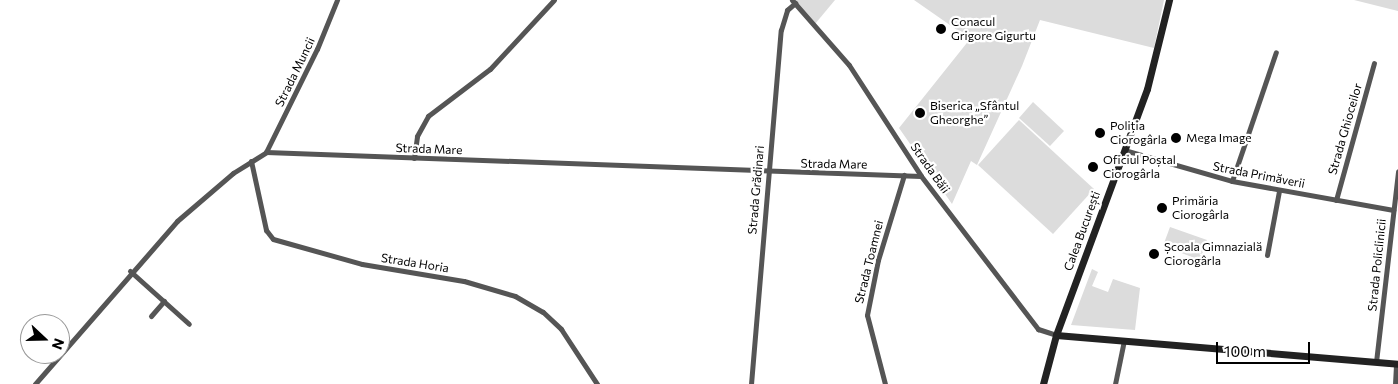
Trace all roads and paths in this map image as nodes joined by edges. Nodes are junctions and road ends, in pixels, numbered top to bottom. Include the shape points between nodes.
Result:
1 (338, 0) edge
2 (554, 0) edge
3 (1169, 0) edge
4 (793, 1) edge
5 (1276, 52) dead end
6 (1374, 63) dead end
7 (1124, 150) junction
8 (266, 152) junction
9 (414, 158) junction
10 (251, 161) junction
11 (1398, 171) edge
12 (768, 172) junction
13 (904, 175) junction
14 (921, 176) junction
15 (1232, 181) junction
16 (1279, 191) junction
17 (1336, 200) junction
18 (1393, 210) junction
19 (1267, 255) dead end
20 (130, 271) junction
21 (164, 301) junction
22 (151, 316) dead end
23 (189, 324) dead end
24 (1056, 335) junction
25 (1124, 340) junction
26 (1376, 362) junction
27 (1397, 364) edge
28 (35, 384) edge
29 (597, 384) edge
30 (751, 384) edge
31 (885, 384) edge
32 (1043, 384) edge
33 (1115, 384) edge
34 (1395, 384) edge

1 - 8 street, Strada Muncii
2 - 9 street via 484,74 428,116 418,136
3 - 7 main road, Calea București via 1157,56
4 - 12 street, Strada Grădinari via 781,30
4 - 14 street, Strada Băii via 849,65
5 - 15 street
6 - 17 street, Strada Ghioceilor
7 - 15 street, Strada Primăverii
7 - 24 main road, Calea București
8 - 9 street, Strada Mare
8 - 10 street
9 - 12 street, Strada Mare
10 - 20 street via 202,198
10 - 29 street, Strada Horia via 266,230 273,239 362,264 464,281 515,296 543,312 561,329
11 - 18 street, Strada Policlinicii
12 - 13 street, Strada Mare
12 - 30 street, Strada Grădinari
13 - 14 street, Strada Mare
13 - 31 street, Strada Toamnei via 878,260 867,315
14 - 24 street, Strada Băii via 1038,329
15 - 16 street, Strada Primăverii
16 - 17 street, Strada Primăverii
16 - 19 street
17 - 18 street, Strada Primăverii
18 - 26 street, Strada Policlinicii
20 - 21 street
20 - 28 street
21 - 22 street
21 - 23 street
24 - 25 main road
24 - 32 main road, Calea București
25 - 26 main road
25 - 33 street
26 - 27 main road
27 - 34 street

